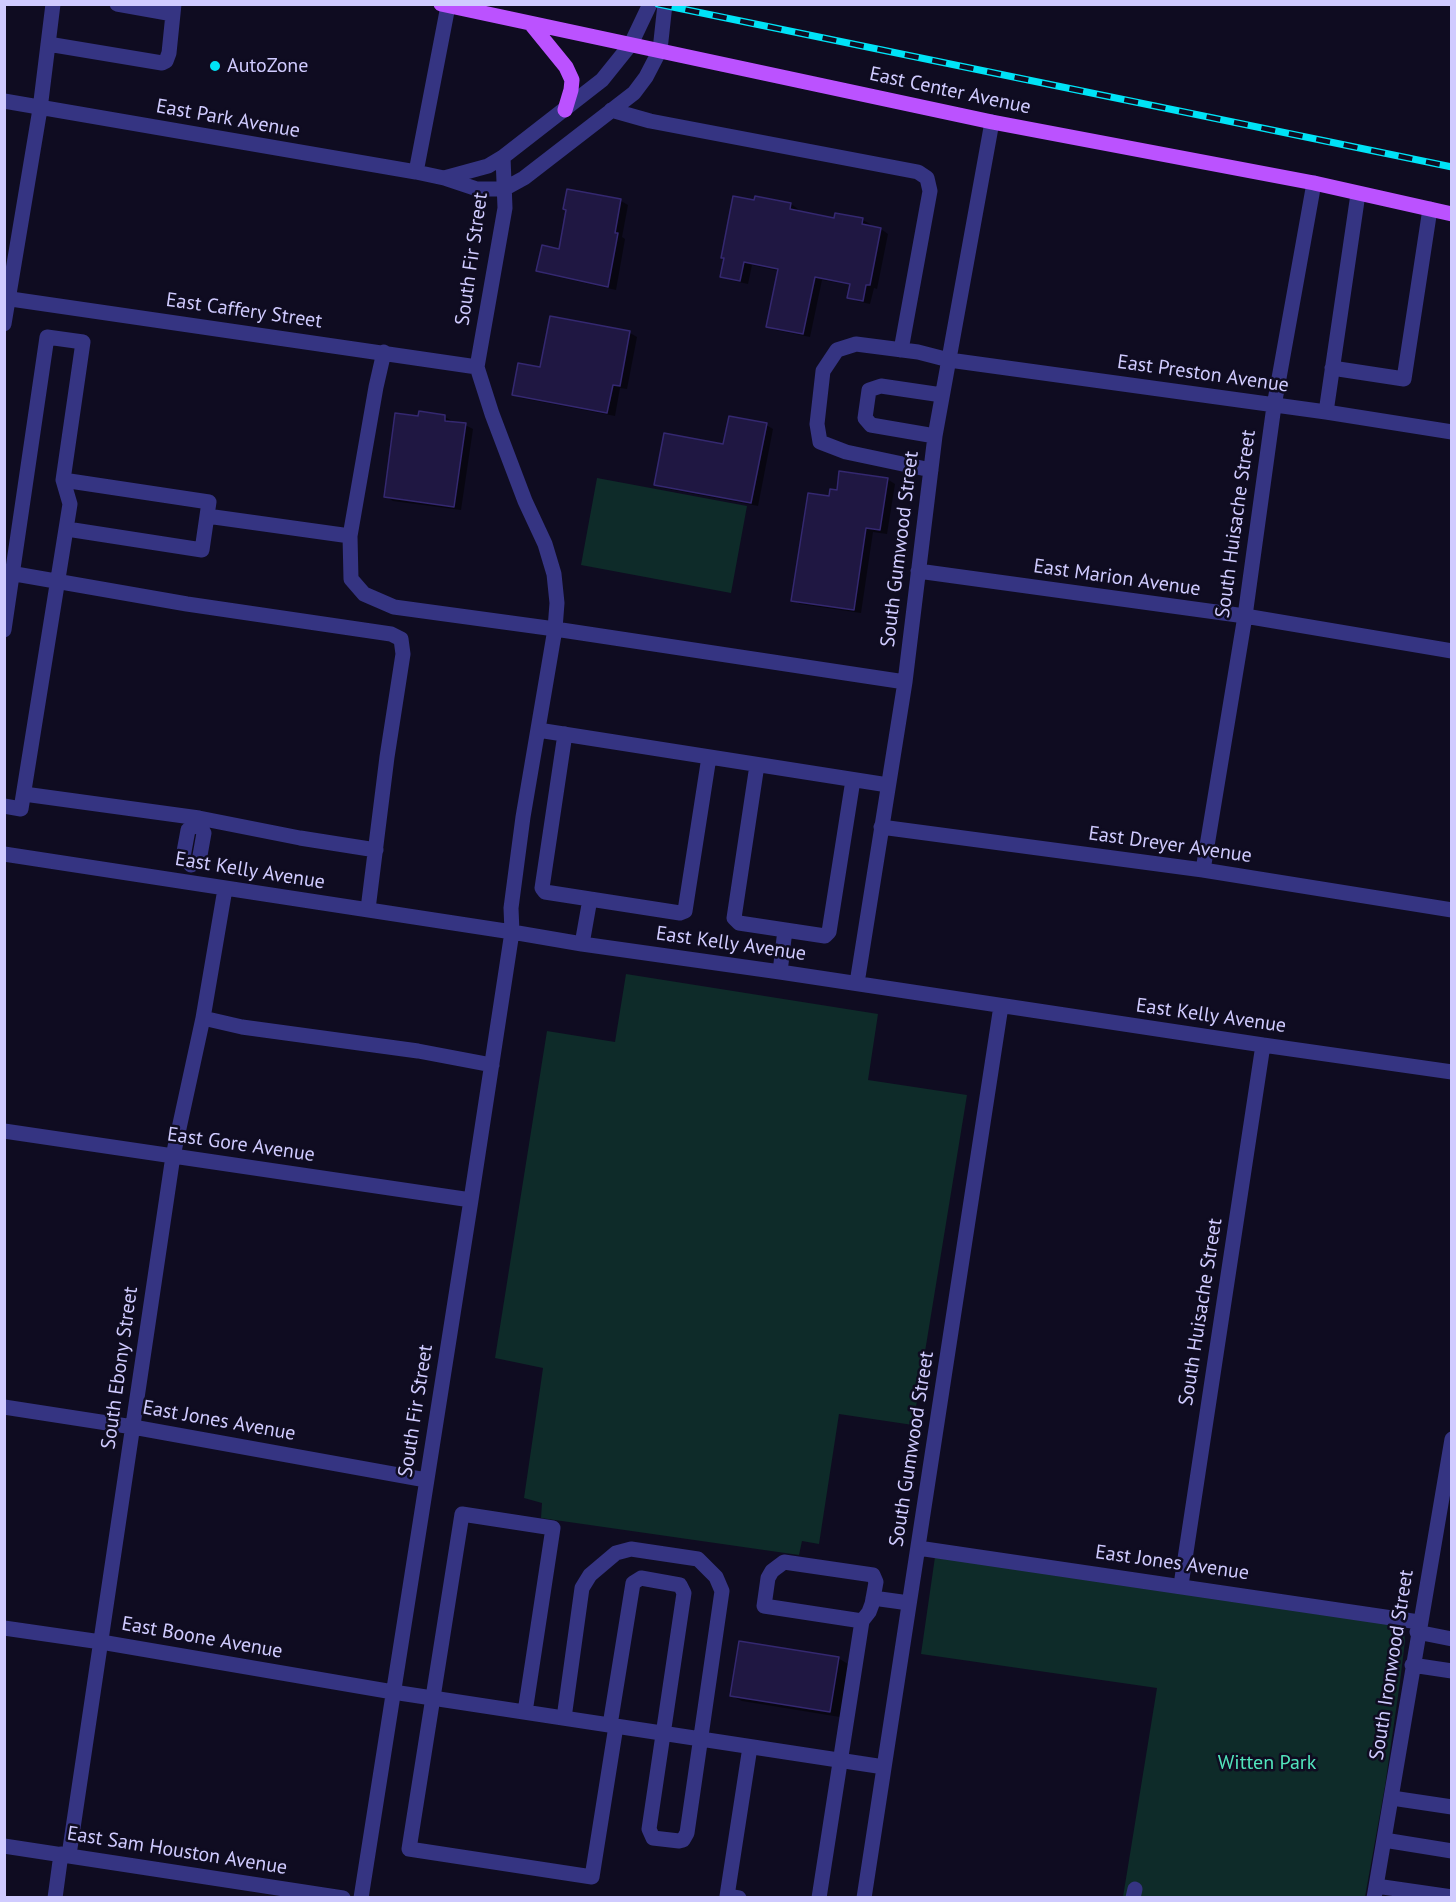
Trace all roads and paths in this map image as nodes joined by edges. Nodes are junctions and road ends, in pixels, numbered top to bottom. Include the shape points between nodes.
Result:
1 (53, 4) edge
2 (117, 4) edge
3 (650, 4) edge
4 (665, 4) edge
5 (444, 5) edge
6 (174, 9) edge
7 (531, 24) junction
8 (48, 44) junction
9 (631, 44) junction
10 (660, 50) junction
11 (4, 101) edge
12 (40, 109) junction
13 (565, 110) junction
14 (611, 110) junction
15 (992, 122) junction
16 (503, 157) junction
17 (416, 172) junction
18 (444, 178) junction
19 (1314, 183) junction
20 (504, 189) junction
21 (1358, 194) junction
22 (1430, 209) junction
23 (1452, 214) edge
24 (6, 298) edge
25 (4, 324) edge
26 (901, 350) junction
27 (384, 352) junction
28 (949, 360) junction
29 (477, 367) junction
30 (1332, 368) junction
31 (942, 395) junction
32 (1274, 406) junction
33 (1326, 412) junction
34 (1452, 432) edge
35 (935, 436) junction
36 (931, 470) junction
37 (63, 480) junction
38 (207, 516) junction
39 (67, 529) junction
40 (350, 536) junction
41 (918, 571) junction
42 (9, 572) edge
43 (58, 582) junction
44 (1245, 616) junction
45 (555, 629) junction
46 (4, 630) edge
47 (1452, 651) edge
48 (905, 682) junction
49 (538, 730) junction
50 (566, 734) junction
51 (709, 757) junction
52 (757, 765) junction
53 (853, 780) junction
54 (888, 785) junction
55 (24, 794) junction
56 (4, 806) edge
57 (199, 821) junction
58 (881, 827) junction
59 (376, 850) junction
60 (4, 854) edge
61 (1203, 870) junction
62 (188, 882) junction
63 (225, 889) junction
64 (590, 899) junction
65 (368, 909) junction
66 (1452, 910) edge
67 (785, 930) junction
68 (512, 932) junction
69 (582, 944) junction
70 (780, 972) junction
71 (857, 983) junction
72 (1001, 1006) junction
73 (203, 1018) junction
74 (1263, 1045) junction
75 (492, 1065) junction
76 (1452, 1072) edge
77 (4, 1131) edge
78 (173, 1156) junction
79 (471, 1200) junction
80 (4, 1407) edge
81 (133, 1427) junction
82 (1452, 1439) edge
83 (426, 1480) junction
84 (1447, 1499) edge
85 (918, 1548) junction
86 (1180, 1585) junction
87 (873, 1598) junction
88 (909, 1603) junction
89 (861, 1620) junction
90 (1418, 1627) junction
91 (4, 1628) edge
92 (1452, 1639) edge
93 (101, 1642) junction
94 (1412, 1665) junction
95 (1452, 1671) edge
96 (393, 1692) junction
97 (433, 1698) junction
98 (525, 1712) junction
99 (564, 1718) junction
100 (613, 1725) junction
101 (663, 1733) junction
102 (701, 1739) junction
103 (750, 1746) junction
104 (840, 1760) junction
105 (884, 1767) junction
106 (1392, 1798) junction
107 (1452, 1807) edge
108 (1384, 1840) junction
109 (4, 1846) edge
110 (1452, 1851) edge
111 (65, 1855) junction
112 (1375, 1892) edge
113 (55, 1898) edge
114 (343, 1898) edge
115 (361, 1898) edge
116 (739, 1898) edge
117 (819, 1898) edge
118 (864, 1898) edge
119 (1452, 1898) edge

1 - 8 street
2 - 6 street
3 - 9 street, East Park Avenue
4 - 10 street
5 - 7 main road, East Center Avenue
5 - 17 street
6 - 8 street via 169,53 162,63
7 - 9 main road, East Center Avenue
7 - 13 main road via 572,80
8 - 12 street
9 - 10 main road, East Center Avenue
9 - 13 street, East Park Avenue via 602,80
10 - 14 street via 634,93
10 - 15 main road, East Center Avenue
11 - 12 street, East Park Avenue
12 - 17 street, East Park Avenue
12 - 24 street
13 - 16 street, East Park Avenue
14 - 20 street via 524,178
14 - 26 street via 650,121 918,172 927,178 930,191
15 - 19 main road, East Center Avenue
15 - 28 street, South Gumwood Street
16 - 18 street, East Park Avenue via 488,166
16 - 20 street, South Fir Street
17 - 18 street, East Park Avenue
18 - 20 street, East Park Avenue via 477,189
19 - 21 main road, East Center Avenue
19 - 32 street, South Huisache Street
20 - 29 street, South Fir Street via 505,208
21 - 22 main road, East Center Avenue
21 - 30 street
22 - 23 main road, East Center Avenue
22 - 30 street via 1404,379
24 - 25 street
24 - 27 street, East Caffery Street
26 - 28 street, East Preston Avenue
26 - 36 street, East Preston Avenue via 856,344 837,350 823,371 817,424 820,442 846,452
27 - 29 street, East Caffery Street
27 - 40 street
28 - 31 street, South Gumwood Street
28 - 32 street, East Preston Avenue
29 - 45 street, South Fir Street via 504,447 549,554 557,603
30 - 33 street
31 - 35 street, South Gumwood Street
31 - 35 street via 881,386 868,390 864,418 871,425
32 - 33 street, East Preston Avenue
32 - 44 street, South Huisache Street
33 - 34 street, East Preston Avenue
35 - 36 street, South Gumwood Street
36 - 41 street, South Gumwood Street
37 - 38 street via 209,502
37 - 39 street via 70,504
37 - 42 street via 83,342 47,337
38 - 39 street via 202,550
38 - 40 street
39 - 43 street
40 - 45 street via 351,579 364,594 394,607
41 - 44 street, East Marion Avenue
41 - 48 street, South Gumwood Street
42 - 43 street
42 - 46 street
43 - 55 street
43 - 59 street via 391,634 400,639 403,654
44 - 47 street, East Marion Avenue
44 - 61 street, South Huisache Street
45 - 48 street
45 - 49 street, South Fir Street
48 - 54 street, South Gumwood Street
49 - 50 street
49 - 68 street, South Fir Street via 510,908
50 - 51 street
50 - 64 street via 542,888 545,892
51 - 52 street
51 - 64 street via 685,911
52 - 53 street
52 - 67 street via 734,918 739,923
53 - 54 street
53 - 67 street via 829,932 825,936
54 - 58 street, South Gumwood Street
55 - 56 street via 21,809
55 - 57 street
57 - 59 street
57 - 62 street via 204,833 199,861 191,865
58 - 61 street, East Dreyer Avenue
58 - 71 street, South Gumwood Street
59 - 65 street
60 - 62 street, East Kelly Avenue
61 - 66 street, East Dreyer Avenue
62 - 63 street, East Kelly Avenue
63 - 65 street, East Kelly Avenue
63 - 73 street, South Ebony Street
64 - 69 street
65 - 68 street, East Kelly Avenue
67 - 70 street
68 - 69 street, East Kelly Avenue
68 - 75 street, South Fir Street
69 - 70 street, East Kelly Avenue
70 - 71 street, East Kelly Avenue
71 - 72 street, East Kelly Avenue
72 - 74 street, East Kelly Avenue
72 - 85 street, South Gumwood Street
73 - 75 street
73 - 78 street, South Ebony Street
74 - 76 street, East Kelly Avenue
74 - 86 street, South Huisache Street
75 - 79 street, South Fir Street
77 - 78 street, East Gore Avenue
78 - 79 street, East Gore Avenue
78 - 81 street, South Ebony Street
79 - 83 street, South Fir Street
80 - 81 street, East Jones Avenue
81 - 83 street, East Jones Avenue
81 - 93 street, South Ebony Street
82 - 84 street, South Ironwood Street
83 - 96 street, South Fir Street
84 - 90 street, South Ironwood Street
85 - 86 street, East Jones Avenue
85 - 88 street, South Gumwood Street
86 - 90 street, East Jones Avenue
87 - 88 street
87 - 89 street via 869,1612
87 - 89 street via 875,1579 870,1574 784,1562 768,1578 764,1606
88 - 105 street, South Gumwood Street
89 - 104 street
90 - 92 street, East Jones Avenue
90 - 94 street, South Ironwood Street
91 - 93 street, East Boone Avenue
93 - 96 street, East Boone Avenue
93 - 111 street, South Ebony Street
94 - 95 street
94 - 106 street, South Ironwood Street
96 - 97 street, East Boone Avenue
96 - 115 street, South Fir Street
97 - 98 street, East Boone Avenue
97 - 98 street via 462,1514 553,1528
97 - 100 street via 409,1849 592,1878
98 - 99 street, East Boone Avenue
99 - 100 street, East Boone Avenue
99 - 102 street via 585,1581 616,1554 631,1548 648,1550 698,1559 721,1585
100 - 101 street, East Boone Avenue
100 - 101 street via 633,1583 641,1578 678,1584 684,1593
101 - 102 street, East Boone Avenue
101 - 102 street via 649,1829 653,1838 679,1842 687,1833
102 - 103 street, East Boone Avenue
103 - 104 street, East Boone Avenue
103 - 116 street via 727,1896
104 - 105 street, East Boone Avenue
104 - 117 street
105 - 118 street, South Gumwood Street
106 - 107 street
106 - 108 street, South Ironwood Street
108 - 110 street
108 - 112 street, South Ironwood Street
109 - 111 street, East Sam Houston Avenue
111 - 113 street, South Ebony Street
111 - 114 street, East Sam Houston Avenue
112 - 119 street

